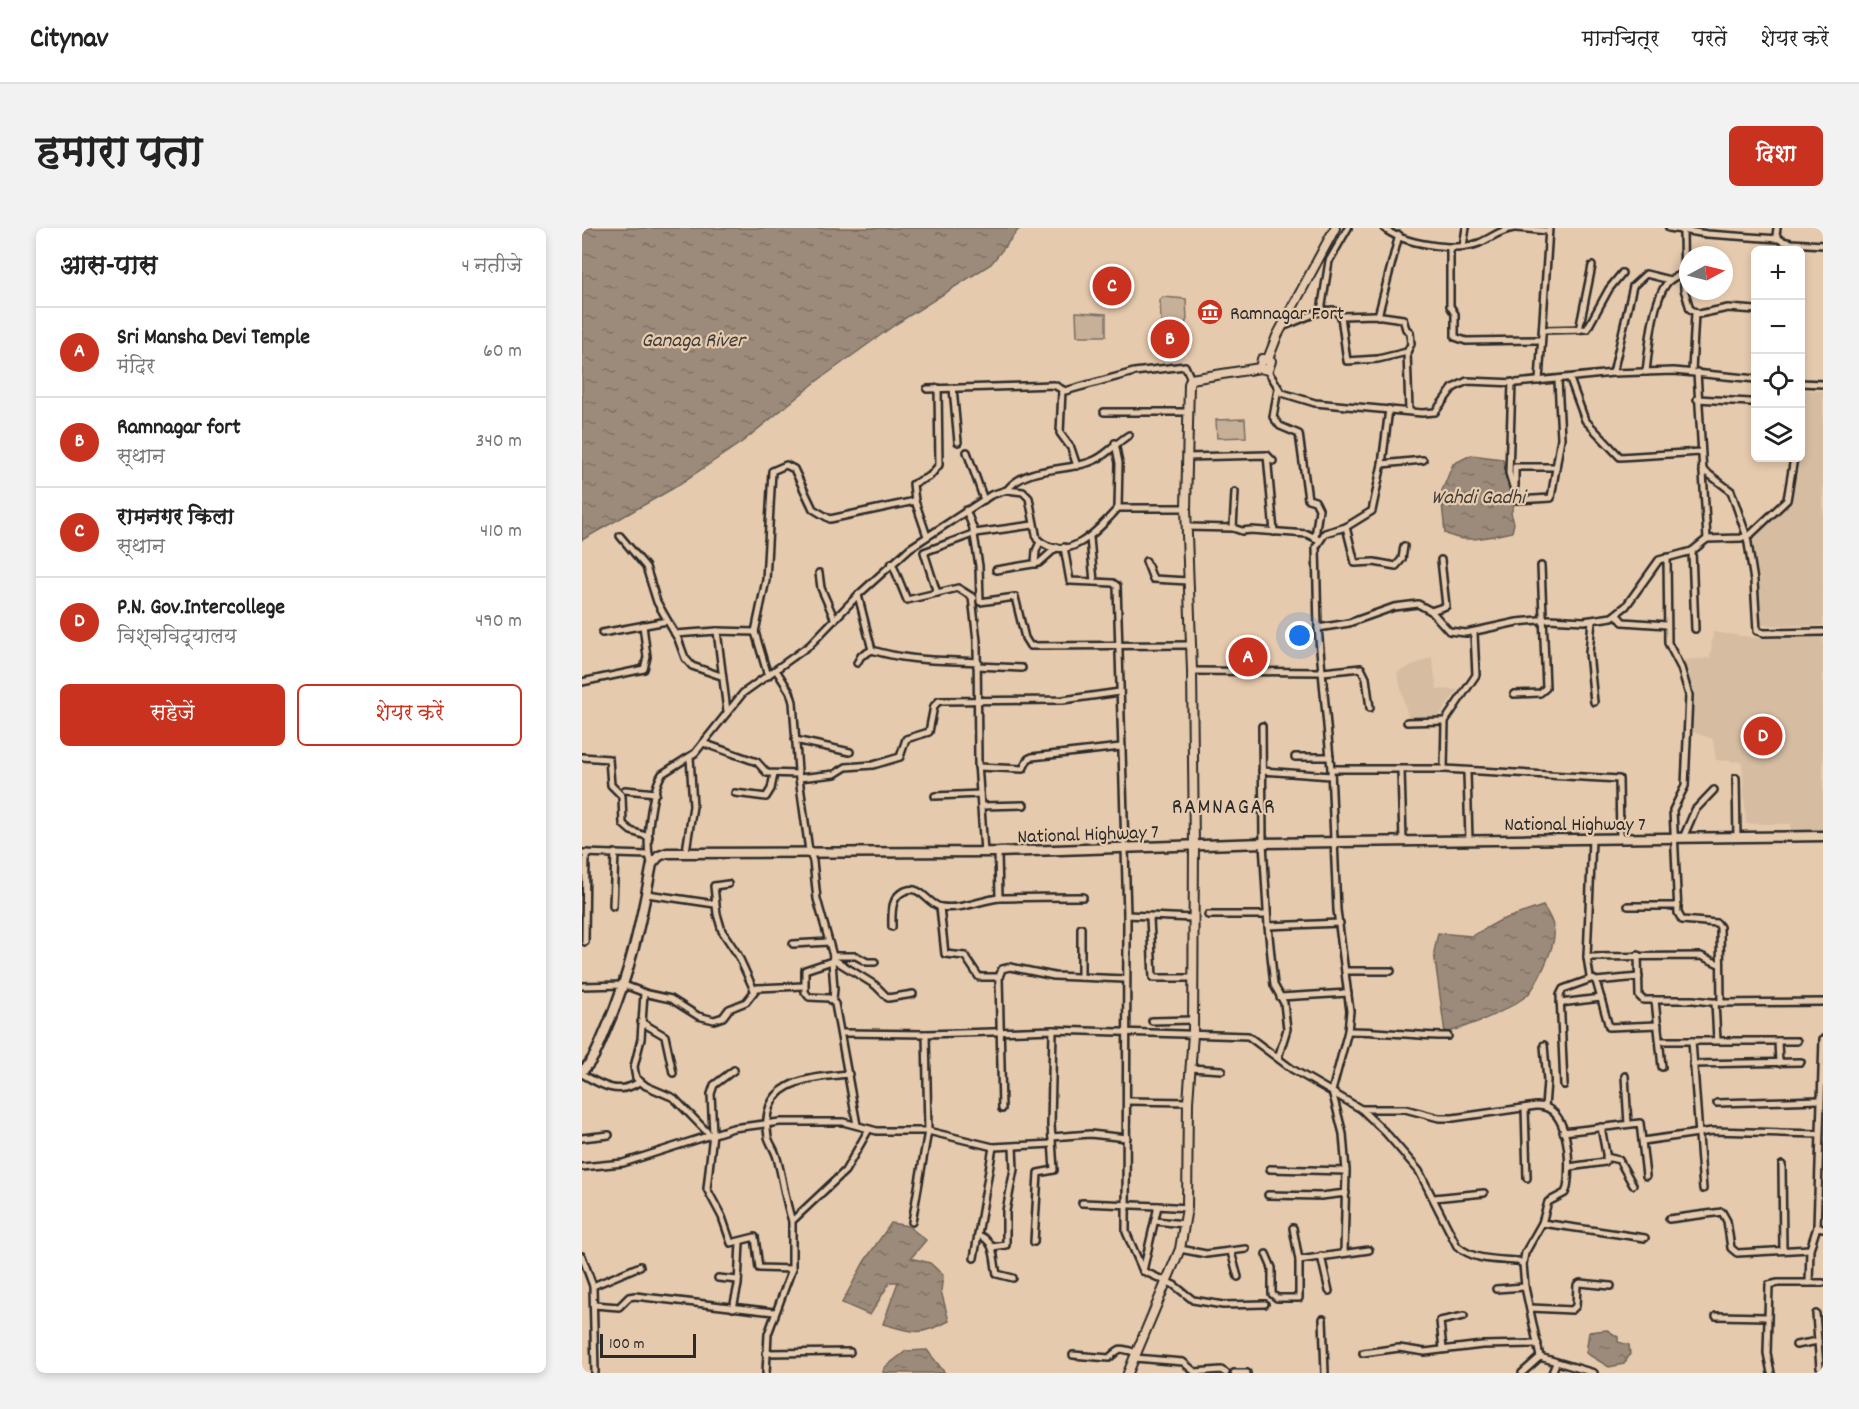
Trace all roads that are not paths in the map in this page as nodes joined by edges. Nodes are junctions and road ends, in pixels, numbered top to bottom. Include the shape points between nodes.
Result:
1 (1335, 228) edge
2 (1384, 228) edge
3 (1466, 228) edge
4 (1515, 228) edge
5 (1669, 228) edge
6 (1777, 228) edge
7 (1548, 229) edge
8 (1348, 230) edge
9 (1683, 232) junction
10 (1400, 235) junction
11 (1778, 239) junction
12 (1823, 245) edge
13 (1463, 246) junction
14 (1683, 246) edge
15 (1450, 247) junction
16 (1592, 266) dead end
17 (1622, 273) dead end
18 (1679, 275) edge
19 (1670, 280) junction
20 (1686, 300) edge
21 (1751, 310) edge
22 (1321, 311) junction
23 (1695, 313) junction
24 (1341, 316) junction
25 (1378, 316) junction
26 (1282, 327) junction
27 (1543, 330) junction
28 (1579, 330) junction
29 (1541, 340) junction
30 (1407, 352) junction
31 (1263, 369) junction
32 (1695, 371) junction
33 (1613, 372) junction
34 (1646, 372) junction
35 (1751, 378) edge
36 (1191, 379) junction
37 (1570, 379) junction
38 (1558, 380) junction
39 (1539, 381) junction
40 (1512, 382) junction
41 (1805, 383) edge
42 (1823, 384) edge
43 (927, 388) dead end
44 (938, 388) junction
45 (953, 388) junction
46 (1278, 389) junction
47 (1062, 390) junction
48 (1697, 399) junction
49 (1750, 402) dead end
50 (1389, 409) junction
51 (1409, 411) junction
52 (1104, 412) dead end
53 (1188, 412) junction
54 (1129, 435) dead end
55 (958, 442) dead end
56 (1115, 443) junction
57 (967, 452) dead end
58 (1701, 452) junction
59 (1267, 455) junction
60 (1187, 457) junction
61 (1423, 460) dead end
62 (1273, 461) dead end
63 (1794, 462) edge
64 (1382, 464) junction
65 (1077, 466) junction
66 (1556, 467) junction
67 (1702, 469) junction
68 (1007, 490) junction
69 (1235, 492) dead end
70 (1515, 493) junction
71 (984, 500) junction
72 (915, 501) junction
73 (1118, 508) junction
74 (1186, 508) junction
75 (966, 510) junction
76 (1033, 525) junction
77 (1187, 527) junction
78 (1346, 527) junction
79 (1233, 528) junction
80 (973, 532) junction
81 (1274, 532) junction
82 (620, 536) dead end
83 (927, 536) junction
84 (1747, 537) junction
85 (1090, 538) junction
86 (1317, 538) junction
87 (1707, 539) junction
88 (1040, 542) junction
89 (1404, 546) dead end
90 (1060, 547) junction
91 (1692, 551) junction
92 (1667, 557) junction
93 (1441, 560) dead end
94 (1146, 561) dead end
95 (892, 563) junction
96 (1035, 564) junction
97 (1541, 566) dead end
98 (996, 570) dead end
99 (819, 573) dead end
100 (1188, 581) junction
101 (1094, 582) junction
102 (938, 593) junction
103 (858, 595) junction
104 (972, 597) junction
105 (981, 602) junction
106 (1431, 611) junction
107 (1617, 615) junction
108 (836, 620) junction
109 (1542, 620) junction
110 (667, 621) junction
111 (1592, 621) junction
112 (643, 625) junction
113 (1667, 625) junction
114 (1318, 628) junction
115 (1695, 629) dead end
116 (717, 631) junction
117 (755, 632) junction
118 (1823, 632) edge
119 (602, 633) dead end
120 (1474, 633) junction
121 (675, 634) junction
122 (1190, 645) junction
123 (1119, 646) junction
124 (872, 650) junction
125 (857, 663) dead end
126 (977, 664) junction
127 (1022, 668) dead end
128 (776, 670) junction
129 (1192, 671) junction
130 (1323, 672) junction
131 (721, 676) junction
132 (768, 676) junction
133 (582, 682) edge
134 (1120, 692) junction
135 (1514, 694) dead end
136 (976, 700) junction
137 (1594, 702) dead end
138 (1370, 708) dead end
139 (727, 711) junction
140 (1445, 721) junction
141 (1407, 722) dead end
142 (1262, 726) dead end
143 (795, 740) junction
144 (703, 743) junction
145 (1121, 747) junction
146 (850, 752) dead end
147 (582, 757) edge
148 (690, 757) junction
149 (1330, 757) junction
150 (1295, 758) dead end
151 (978, 767) junction
152 (1331, 769) junction
153 (1444, 769) junction
154 (1401, 770) junction
155 (1262, 771) junction
156 (1467, 772) junction
157 (774, 774) junction
158 (799, 776) junction
159 (1331, 776) junction
160 (1736, 778) dead end
161 (626, 790) dead end
162 (1714, 790) dead end
163 (656, 793) junction
164 (735, 793) dead end
165 (980, 794) junction
166 (935, 796) dead end
167 (1024, 805) dead end
168 (981, 807) junction
169 (1823, 836) edge
170 (649, 837) junction
171 (1620, 838) junction
172 (1737, 838) junction
173 (1592, 839) junction
174 (1679, 839) junction
175 (1469, 840) junction
176 (1402, 841) junction
177 (1332, 842) junction
178 (1263, 843) junction
179 (1194, 845) junction
180 (1124, 848) junction
181 (686, 851) junction
182 (808, 851) junction
183 (984, 852) junction
184 (998, 852) junction
185 (584, 853) edge
186 (615, 853) junction
187 (648, 855) junction
188 (652, 864) junction
189 (728, 884) dead end
190 (647, 894) junction
191 (1083, 897) dead end
192 (999, 898) junction
193 (715, 904) junction
194 (613, 906) dead end
195 (1628, 906) dead end
196 (1678, 906) junction
197 (940, 907) junction
198 (1127, 915) junction
199 (1208, 915) dead end
200 (1268, 915) junction
201 (1150, 918) junction
202 (1193, 918) junction
203 (1340, 923) junction
204 (1268, 926) junction
205 (892, 927) dead end
206 (1081, 928) dead end
207 (585, 942) dead end
208 (829, 942) junction
209 (793, 944) dead end
210 (1638, 955) junction
211 (1587, 957) junction
212 (833, 959) junction
213 (875, 962) dead end
214 (1719, 964) junction
215 (1346, 971) junction
216 (1391, 971) dead end
217 (999, 977) junction
218 (1080, 977) junction
219 (1639, 977) junction
220 (1192, 978) junction
221 (1125, 979) junction
222 (1594, 980) junction
223 (624, 985) junction
224 (582, 986) edge
225 (804, 986) junction
226 (754, 990) junction
227 (644, 993) junction
228 (1348, 993) junction
229 (913, 994) dead end
230 (1280, 997) junction
231 (1600, 998) junction
232 (832, 999) junction
233 (1655, 1000) junction
234 (1823, 1002) edge
235 (1560, 1003) junction
236 (1718, 1003) junction
237 (1192, 1020) junction
238 (1152, 1021) dead end
239 (641, 1022) junction
240 (1659, 1024) junction
241 (1053, 1030) junction
242 (1348, 1031) junction
243 (1000, 1032) junction
244 (1125, 1032) junction
245 (843, 1033) junction
246 (926, 1034) junction
247 (1192, 1034) junction
248 (1448, 1036) dead end
249 (1823, 1039) edge
250 (1717, 1040) junction
251 (1661, 1041) junction
252 (1692, 1041) junction
253 (1778, 1041) junction
254 (1797, 1041) dead end
255 (1544, 1045) dead end
256 (1278, 1058) junction
257 (1801, 1062) dead end
258 (1779, 1063) junction
259 (1693, 1064) junction
260 (1662, 1067) dead end
261 (1190, 1068) junction
262 (734, 1070) dead end
263 (1222, 1070) dead end
264 (582, 1072) edge
265 (674, 1073) dead end
266 (849, 1074) junction
267 (1625, 1076) dead end
268 (639, 1082) junction
269 (1564, 1085) dead end
270 (1822, 1089) edge
271 (1332, 1090) junction
272 (1820, 1100) junction
273 (1127, 1101) junction
274 (1188, 1101) junction
275 (1717, 1103) dead end
276 (1545, 1107) junction
277 (1525, 1108) junction
278 (1002, 1109) dead end
279 (1361, 1109) junction
280 (768, 1124) junction
281 (1628, 1124) junction
282 (857, 1125) junction
283 (1601, 1127) junction
284 (869, 1129) junction
285 (928, 1131) junction
286 (1563, 1132) junction
287 (711, 1134) junction
288 (1697, 1134) junction
289 (1819, 1134) junction
290 (609, 1135) dead end
291 (1052, 1137) junction
292 (582, 1138) edge
293 (1127, 1138) junction
294 (1643, 1142) junction
295 (1052, 1144) junction
296 (993, 1147) junction
297 (1013, 1147) junction
298 (1606, 1157) junction
299 (1782, 1165) dead end
300 (582, 1167) edge
301 (1569, 1167) junction
302 (1270, 1169) dead end
303 (1346, 1171) junction
304 (1646, 1176) dead end
305 (1527, 1178) dead end
306 (1633, 1185) dead end
307 (1703, 1189) dead end
308 (1346, 1193) junction
309 (1484, 1193) dead end
310 (1268, 1195) dead end
311 (1434, 1198) junction
312 (1082, 1203) dead end
313 (1125, 1204) junction
314 (1158, 1206) junction
315 (1187, 1208) junction
316 (1669, 1219) dead end
317 (792, 1221) junction
318 (1155, 1221) junction
319 (912, 1222) dead end
320 (1542, 1223) junction
321 (1184, 1224) junction
322 (1820, 1227) edge
323 (1293, 1228) dead end
324 (978, 1235) junction
325 (1646, 1238) dead end
326 (740, 1242) junction
327 (1034, 1242) dead end
328 (992, 1247) junction
329 (1180, 1249) junction
330 (1246, 1249) dead end
331 (1810, 1249) junction
332 (1369, 1250) dead end
333 (1783, 1250) junction
334 (1231, 1252) junction
335 (1344, 1253) junction
336 (1266, 1254) dead end
337 (582, 1256) edge
338 (1321, 1256) junction
339 (974, 1258) dead end
340 (1299, 1260) junction
341 (1523, 1264) junction
342 (640, 1266) dead end
343 (792, 1269) junction
344 (1143, 1271) junction
345 (1238, 1277) dead end
346 (718, 1278) dead end
347 (1013, 1278) dead end
348 (738, 1280) junction
349 (1168, 1282) junction
350 (1809, 1283) junction
351 (1823, 1283) edge
352 (593, 1286) junction
353 (1611, 1286) dead end
354 (1525, 1287) junction
355 (1496, 1289) dead end
356 (1329, 1291) dead end
357 (1265, 1304) dead end
358 (594, 1305) junction
359 (733, 1308) junction
360 (1531, 1308) junction
361 (774, 1312) junction
362 (1816, 1314) dead end
363 (1464, 1316) dead end
364 (1716, 1316) dead end
365 (1766, 1317) junction
366 (1323, 1319) dead end
367 (1818, 1341) junction
368 (1539, 1344) junction
369 (1796, 1345) dead end
370 (1443, 1349) junction
371 (850, 1352) dead end
372 (766, 1353) junction
373 (1363, 1353) dead end
374 (1073, 1355) dead end
375 (1136, 1356) junction
376 (1540, 1357) junction
377 (1556, 1363) junction
378 (1822, 1367) edge
379 (1814, 1372) edge
380 (595, 1373) edge
381 (766, 1373) edge
382 (1128, 1373) edge
383 (1225, 1373) edge
384 (1234, 1373) edge
385 (1247, 1373) edge
386 (1325, 1373) edge
387 (1522, 1373) edge
388 (1552, 1373) edge
389 (1594, 1373) edge
390 (1771, 1373) edge

1 - 26 main road
2 - 10 street
3 - 13 street
4 - 7 street
4 - 13 street
5 - 9 street
6 - 11 street
7 - 27 street
8 - 22 street via 1329,261
9 - 11 street
9 - 14 street
10 - 15 street
10 - 25 street
11 - 12 street
13 - 15 street
15 - 29 street via 1450,306 1455,314 1455,337 1466,341
16 - 28 street
17 - 28 street via 1588,328
18 - 19 street
19 - 33 street via 1646,274 1633,286
19 - 34 street via 1653,325
20 - 23 street
21 - 23 street via 1728,308
22 - 24 street via 1336,311
22 - 26 street
23 - 32 street
24 - 25 street
24 - 30 street via 1346,361
25 - 30 street via 1403,319 1412,341
26 - 31 main road via 1269,359 1260,361
27 - 28 street
27 - 29 street
29 - 39 street
30 - 51 street
31 - 36 main road
31 - 46 street
32 - 34 street
32 - 35 street
32 - 48 street
33 - 34 street
33 - 37 street
36 - 47 street via 1185,366 1134,372 1085,388
36 - 53 main road
37 - 38 street
37 - 58 street via 1584,420 1620,457
38 - 39 street
38 - 66 street via 1561,438
39 - 40 street
40 - 51 street via 1467,381 1454,388 1435,412
40 - 70 street via 1509,473
41 - 42 street
43 - 44 street
44 - 45 street
44 - 72 street via 939,465 930,476 913,484
45 - 47 street via 1054,385
45 - 55 street
46 - 50 street via 1315,403
46 - 86 street via 1274,417 1280,426 1299,434 1308,499 1315,501 1318,509
47 - 65 street via 1060,433
48 - 49 street
48 - 58 street
50 - 51 street
50 - 64 street
52 - 53 street
53 - 60 main road
54 - 56 street
56 - 65 street via 1095,460
56 - 73 street via 1119,464
57 - 71 street
58 - 67 street
59 - 60 street
59 - 62 street
59 - 81 street
60 - 74 main road
61 - 64 street
63 - 84 street via 1783,506
64 - 78 street via 1372,511
65 - 68 street via 1031,475
66 - 70 street via 1515,466
66 - 70 street via 1551,498 1517,500
67 - 84 street via 1731,492
67 - 87 street
68 - 71 street
68 - 76 street via 1027,495
69 - 79 street
71 - 75 street
72 - 83 street
72 - 117 street via 830,519 813,509 794,469 786,465 772,471 766,580
73 - 74 street
73 - 85 street
74 - 77 main road
75 - 80 street
75 - 83 street
76 - 80 street
76 - 88 street
77 - 79 street
77 - 100 main road
78 - 86 street
78 - 89 street via 1355,563 1396,566
79 - 81 street
80 - 102 street via 924,552
80 - 105 street
81 - 86 street
82 - 110 street via 646,567
83 - 95 street
84 - 87 street
84 - 118 street via 1757,631
85 - 90 street
85 - 101 street
86 - 114 street
87 - 91 street
88 - 90 street
88 - 96 street
90 - 96 street
90 - 101 street via 1070,581
91 - 92 street
91 - 115 street
92 - 107 street via 1657,562
92 - 113 street
93 - 106 street via 1446,606
94 - 100 street via 1153,579
95 - 102 street via 907,600
95 - 103 street
96 - 98 street
97 - 109 street
99 - 108 street via 821,588
100 - 122 main road
101 - 123 street via 1117,586
102 - 104 street via 958,588
103 - 108 street
103 - 124 street
104 - 105 street
104 - 126 street
105 - 123 street via 1015,597 1030,646
106 - 114 street via 1424,605 1410,604
106 - 120 street via 1449,631
107 - 111 street
107 - 113 street via 1623,622
108 - 128 street
109 - 111 street
109 - 120 street
109 - 135 street via 1546,688 1540,693
110 - 112 street
110 - 121 street
111 - 137 street via 1589,654
112 - 119 street
112 - 133 street via 644,669
113 - 174 street via 1669,647 1689,695 1685,786 1673,810
114 - 130 street
116 - 117 street
116 - 121 street
116 - 131 street
117 - 132 street
120 - 140 street via 1476,675
121 - 131 street via 687,662
122 - 123 street
122 - 129 main road
123 - 134 street
124 - 125 street
124 - 126 street via 893,657
126 - 127 street
126 - 136 street
128 - 132 street
128 - 143 street via 792,696
129 - 130 street
129 - 179 main road
130 - 138 street via 1360,668 1366,678
130 - 149 street
131 - 139 street
132 - 139 street via 743,693
134 - 136 street via 1063,700
134 - 145 street
136 - 151 street
136 - 158 street via 936,703 929,732 906,739 897,758 846,767 835,774
139 - 144 street
140 - 141 street
140 - 153 street
142 - 155 street
143 - 146 street
143 - 158 street
144 - 148 street
144 - 157 street via 757,762 767,773
145 - 151 street via 1032,757 1023,768
145 - 180 street
147 - 170 street via 609,759 611,785 621,796 623,824
148 - 163 street via 662,774
148 - 181 street via 693,806
149 - 150 street
149 - 152 street
151 - 165 street
152 - 154 street
152 - 159 street
153 - 154 street
153 - 156 street
154 - 176 street
155 - 159 street
155 - 178 street
156 - 171 street via 1619,779
156 - 175 street
157 - 158 street
157 - 164 street via 766,797
158 - 182 street
159 - 177 street
160 - 172 street
161 - 163 street
162 - 174 street via 1695,810
163 - 170 street
165 - 166 street
165 - 168 street
167 - 168 street
168 - 183 street
169 - 172 main road, National Highway 7
170 - 187 street
171 - 173 main road, National Highway 7
171 - 174 main road, National Highway 7
172 - 174 main road, National Highway 7
173 - 175 main road, National Highway 7
173 - 211 street
174 - 196 street
175 - 176 main road, National Highway 7
176 - 177 main road, National Highway 7
177 - 178 main road, National Highway 7
177 - 203 street
178 - 179 main road, National Highway 7
178 - 200 street
179 - 180 main road, National Highway 7
179 - 202 main road
180 - 184 main road, National Highway 7
180 - 198 street
181 - 182 main road, National Highway 7
181 - 188 main road, National Highway 7 via 663,854
182 - 183 main road, National Highway 7
182 - 208 street
183 - 184 main road, National Highway 7
184 - 192 street
185 - 186 street
185 - 207 street
186 - 187 street
186 - 194 street
187 - 188 street
188 - 190 main road
189 - 193 street via 714,886
190 - 193 street
190 - 223 main road
191 - 192 street
192 - 197 street via 975,905
193 - 226 street via 726,940 738,955
195 - 196 street
196 - 214 street via 1682,920 1719,924
197 - 205 street via 921,893 904,891 893,905
197 - 217 street via 945,954 965,956 979,976
198 - 201 street
198 - 221 street
199 - 200 street
200 - 204 street
201 - 202 street
201 - 220 street via 1153,978
202 - 220 main road
203 - 204 street
203 - 215 street
204 - 230 street via 1274,985
206 - 218 street
208 - 209 street
208 - 212 street
210 - 211 street
210 - 214 street via 1701,956
210 - 219 street
211 - 222 street
212 - 213 street via 856,956
212 - 225 street via 807,968
212 - 229 street via 875,985 888,998
212 - 232 street
214 - 236 street
215 - 216 street
215 - 228 street
217 - 218 street via 1002,969 1010,967
217 - 243 street
218 - 221 street
219 - 222 street
219 - 233 street via 1640,999
220 - 237 main road
221 - 244 street
222 - 231 street
222 - 235 street via 1563,989
223 - 224 street
223 - 227 street
223 - 264 main road via 598,1048
225 - 226 street
225 - 232 street via 809,997
226 - 227 street via 746,1002 714,1020 698,1016 671,999
227 - 239 street
228 - 230 street
228 - 242 street
230 - 256 street via 1287,1034
231 - 235 street
231 - 240 street via 1609,1027
232 - 245 street
233 - 236 street
233 - 240 street
234 - 236 street
235 - 269 street
236 - 250 street
237 - 238 street
237 - 247 main road
239 - 265 street via 665,1036
239 - 268 street via 634,1067
240 - 251 street
241 - 243 street
241 - 244 street
241 - 291 street
242 - 248 street
242 - 271 street
243 - 246 street
243 - 278 street
244 - 247 street
244 - 273 street
245 - 246 street
245 - 266 street
246 - 285 street
247 - 256 street via 1248,1036
247 - 261 main road
249 - 270 street
250 - 252 street
250 - 253 street
251 - 252 street
251 - 260 street
252 - 259 street
253 - 254 street
253 - 258 street
255 - 276 street
256 - 271 street
257 - 258 street
258 - 259 street
259 - 288 street
261 - 263 street
261 - 274 main road
262 - 287 street via 712,1089
264 - 268 street via 610,1089 628,1088
266 - 280 street via 804,1080 784,1088 774,1098
266 - 282 street
267 - 281 street
268 - 287 street via 674,1098
270 - 272 street
271 - 279 street
271 - 303 street via 1343,1134
272 - 275 street
272 - 289 street
273 - 274 street
273 - 293 street
274 - 315 main road
276 - 277 street
276 - 286 street via 1558,1116
277 - 279 street via 1453,1118 1405,1108
277 - 305 street
279 - 311 street via 1419,1171
280 - 282 street
280 - 287 street
280 - 317 street via 769,1141
281 - 283 street
281 - 294 street via 1640,1123
282 - 284 street
283 - 286 street
283 - 298 street
284 - 285 street
284 - 317 street via 844,1171
285 - 296 street
285 - 319 street
286 - 301 street
287 - 300 street via 623,1163
287 - 326 street via 708,1193 729,1240 734,1244
288 - 289 street
288 - 294 street
288 - 307 street
289 - 322 street
290 - 292 street
291 - 293 street via 1090,1134
291 - 295 street
293 - 313 street
294 - 304 street
295 - 297 street
295 - 327 street via 1054,1170 1038,1173
296 - 297 street
296 - 324 street
297 - 328 street via 1006,1245
298 - 301 street via 1601,1164
298 - 306 street via 1618,1160
299 - 333 street
301 - 320 street via 1565,1194 1548,1202
302 - 303 street
303 - 308 street
308 - 310 street
308 - 335 street
309 - 311 street
311 - 341 street via 1451,1236 1467,1254
312 - 313 street
313 - 314 street
313 - 344 street via 1126,1232
314 - 315 street
314 - 318 street
315 - 321 main road
316 - 333 street via 1722,1212 1733,1252
317 - 343 street
318 - 321 street
318 - 344 street
320 - 325 street
320 - 341 street
321 - 329 main road
322 - 331 street
323 - 340 street
324 - 328 street via 989,1239
324 - 339 street
326 - 343 street via 755,1237 759,1268
326 - 348 street
328 - 347 street via 996,1274
329 - 334 street via 1206,1254
329 - 349 main road
330 - 334 street
331 - 333 street
331 - 350 street
332 - 335 street
334 - 345 street
335 - 338 street
336 - 340 street via 1272,1268 1272,1294 1277,1298 1299,1298
337 - 352 street
338 - 340 street
338 - 356 street
341 - 354 street
342 - 352 street
343 - 361 street
344 - 349 street
346 - 348 street
348 - 359 street
349 - 357 street via 1193,1300 1223,1305
349 - 375 main road
350 - 351 street
350 - 365 street via 1769,1286
352 - 358 street
353 - 360 street via 1580,1283 1572,1310
354 - 355 street
354 - 360 street
358 - 359 street via 619,1307 635,1296
358 - 380 street
359 - 361 street
360 - 368 street
361 - 372 street
362 - 367 street
363 - 370 street via 1440,1321
364 - 365 street
365 - 390 street
366 - 386 street
367 - 369 street
367 - 378 street
368 - 370 street
368 - 376 street
370 - 373 street via 1425,1352 1399,1348
371 - 372 street
372 - 381 street
374 - 375 street via 1109,1358 1121,1348
375 - 382 main road
375 - 383 street via 1183,1362 1195,1372
376 - 377 street
376 - 387 street
377 - 388 street
377 - 389 street
378 - 379 street
384 - 385 street

